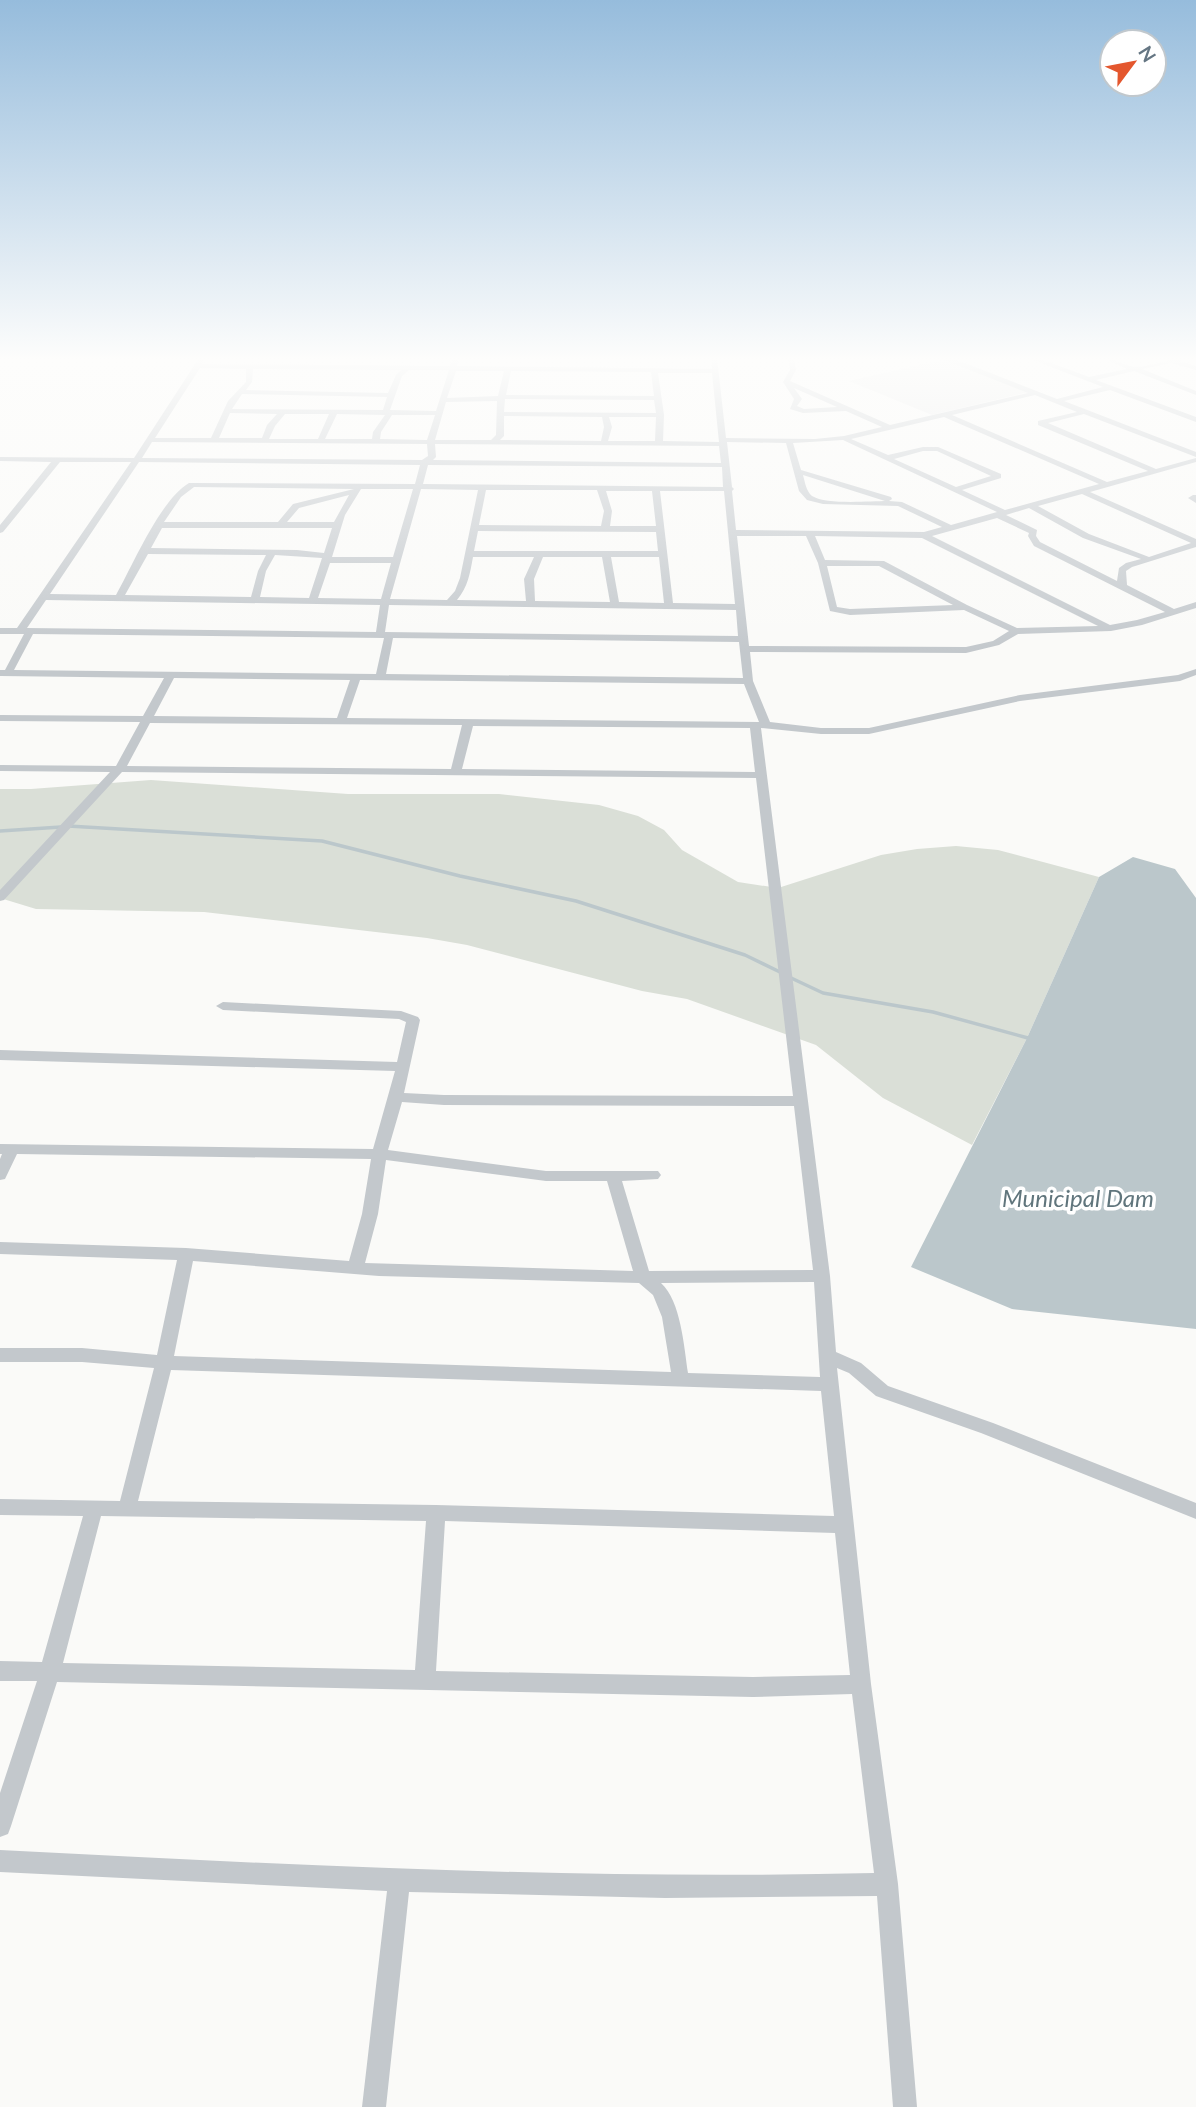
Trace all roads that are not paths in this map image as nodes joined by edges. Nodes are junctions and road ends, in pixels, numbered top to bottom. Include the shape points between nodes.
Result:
1 (139, 456) edge
2 (432, 456) edge
3 (723, 456) edge
4 (794, 456) edge
5 (883, 456) edge
6 (894, 456) edge
7 (954, 456) edge
8 (1041, 456) edge
9 (1120, 456) edge
10 (1196, 457) edge
11 (887, 458) junction
12 (0, 460) edge
13 (57, 460) junction
14 (137, 460) junction
15 (425, 462) junction
16 (724, 465) junction
17 (1155, 471) junction
18 (800, 472) junction
19 (1107, 485) junction
20 (369, 486) junction
21 (417, 487) junction
22 (482, 488) junction
23 (601, 489) junction
24 (656, 489) junction
25 (730, 489) junction
26 (954, 490) junction
27 (356, 491) junction
28 (1082, 491) junction
29 (899, 504) junction
30 (1031, 506) junction
31 (1002, 514) junction
32 (160, 525) junction
33 (280, 525) junction
34 (337, 525) junction
35 (474, 528) junction
36 (660, 528) junction
37 (950, 528) junction
38 (605, 529) junction
39 (0, 530) edge
40 (732, 533) junction
41 (809, 533) junction
42 (924, 535) junction
43 (1196, 543) edge
44 (145, 551) junction
45 (272, 552) junction
46 (470, 554) junction
47 (540, 554) junction
48 (606, 554) junction
49 (663, 554) junction
50 (329, 558) junction
51 (1146, 558) junction
52 (396, 560) junction
53 (822, 563) junction
54 (1122, 586) junction
55 (43, 597) junction
56 (119, 598) junction
57 (255, 599) junction
58 (313, 600) junction
59 (385, 600) junction
60 (449, 603) junction
61 (531, 603) junction
62 (1196, 605) edge
63 (615, 606) junction
64 (668, 607) junction
65 (741, 607) junction
66 (965, 607) junction
67 (1173, 612) junction
68 (1111, 628) junction
69 (0, 631) edge
70 (25, 631) junction
71 (1016, 631) junction
72 (384, 635) junction
73 (745, 644) junction
74 (1196, 672) edge
75 (4, 673) edge
76 (171, 676) junction
77 (356, 677) junction
78 (380, 678) junction
79 (748, 681) junction
80 (0, 718) edge
81 (147, 719) junction
82 (341, 721) junction
83 (468, 723) junction
84 (761, 725) junction
85 (0, 768) edge
86 (120, 768) junction
87 (456, 771) junction
88 (761, 775) junction
89 (0, 898) edge
90 (223, 1006) dead end
91 (0, 1055) edge
92 (403, 1067) junction
93 (397, 1097) junction
94 (800, 1101) junction
95 (6, 1150) edge
96 (379, 1154) junction
97 (0, 1175) edge
98 (612, 1175) junction
99 (653, 1175) dead end
100 (0, 1248) edge
101 (186, 1254) junction
102 (355, 1269) junction
103 (822, 1276) junction
104 (643, 1277) junction
105 (0, 1355) edge
106 (827, 1356) junction
107 (164, 1363) junction
108 (681, 1381) junction
109 (829, 1384) junction
110 (0, 1507) edge
111 (94, 1509) junction
112 (127, 1509) junction
113 (1196, 1511) edge
114 (436, 1513) junction
115 (844, 1525) junction
116 (0, 1671) edge
117 (50, 1672) junction
118 (425, 1680) junction
119 (861, 1685) junction
120 (0, 1826) edge
121 (0, 1861) edge
122 (399, 1883) junction
123 (887, 1884) junction
124 (374, 2107) edge
125 (905, 2107) edge

1 - 14 street
2 - 15 street
3 - 16 street
4 - 18 street
5 - 11 street
6 - 11 street
7 - 26 street via 998,477
8 - 19 street
9 - 17 street
10 - 17 street
11 - 26 street
12 - 13 street
13 - 14 street
13 - 39 street
14 - 15 street
14 - 55 street
15 - 16 street
15 - 21 street
16 - 25 street
17 - 19 street
18 - 29 street
18 - 29 street via 803,491 817,501
19 - 28 street
20 - 21 street
20 - 27 street
20 - 32 street via 192,485 185,488
21 - 22 street
21 - 52 street
22 - 23 street
22 - 35 street
23 - 24 street
23 - 38 street via 608,511
24 - 25 street
24 - 36 street
25 - 40 street
26 - 31 street
27 - 33 street via 296,506
27 - 34 street
28 - 30 street
28 - 43 street
29 - 37 street
30 - 31 street
30 - 51 street via 1086,536
31 - 37 street
31 - 54 street via 1034,533 1037,544
32 - 33 street
32 - 44 street
33 - 34 street
34 - 50 street
35 - 38 street
35 - 46 street
36 - 38 street
36 - 49 street
37 - 42 street
40 - 41 street
40 - 65 street
41 - 42 street
41 - 53 street
42 - 68 street
43 - 51 street
44 - 45 street
44 - 56 street
45 - 50 street
45 - 57 street
46 - 47 street
46 - 60 street via 459,592
47 - 48 street
47 - 61 street via 529,579
48 - 49 street
48 - 63 street
49 - 64 street
50 - 52 street
50 - 58 street
51 - 54 street via 1122,570
52 - 59 street
53 - 66 street via 881,563
53 - 66 street via 831,606 836,610
54 - 67 street
55 - 56 street
55 - 70 street
56 - 57 street
57 - 58 street
58 - 59 street
59 - 60 street
59 - 72 street
60 - 61 street
61 - 63 street
62 - 67 street
63 - 64 street
64 - 65 street
65 - 73 street
66 - 71 street
67 - 68 street
68 - 71 street
69 - 70 street
70 - 72 street
70 - 75 street
71 - 73 street via 996,643 966,650
72 - 73 street
72 - 78 street
73 - 79 street
74 - 84 street via 1180,678 1020,698 869,731
75 - 76 street
76 - 77 street
76 - 81 street
77 - 78 street
77 - 82 street
78 - 79 street
79 - 84 street
80 - 81 street
81 - 82 street
81 - 86 street
82 - 83 street
83 - 84 street
83 - 87 street
84 - 88 street
85 - 86 street
86 - 87 street
86 - 89 street
87 - 88 street
88 - 94 street
90 - 92 street via 409,1017 414,1023
91 - 92 street
92 - 93 street
93 - 94 street
93 - 96 street
94 - 103 street
95 - 96 street
95 - 97 street
96 - 98 street via 545,1176
96 - 102 street
98 - 99 street
98 - 104 street
100 - 101 street
101 - 102 street
101 - 107 street
102 - 104 street
103 - 104 street
103 - 106 street
104 - 108 street via 660,1292 670,1317
105 - 107 street via 112,1356
106 - 109 street
106 - 113 street via 855,1368 882,1391
107 - 108 street
107 - 112 street
108 - 109 street
109 - 115 street
110 - 111 street
111 - 112 street
111 - 117 street
112 - 114 street
114 - 115 street
114 - 118 street
115 - 119 street
116 - 117 street
117 - 118 street
117 - 120 street
118 - 119 street via 753,1688
119 - 123 street
121 - 122 street
122 - 123 street
122 - 124 street
123 - 125 street

